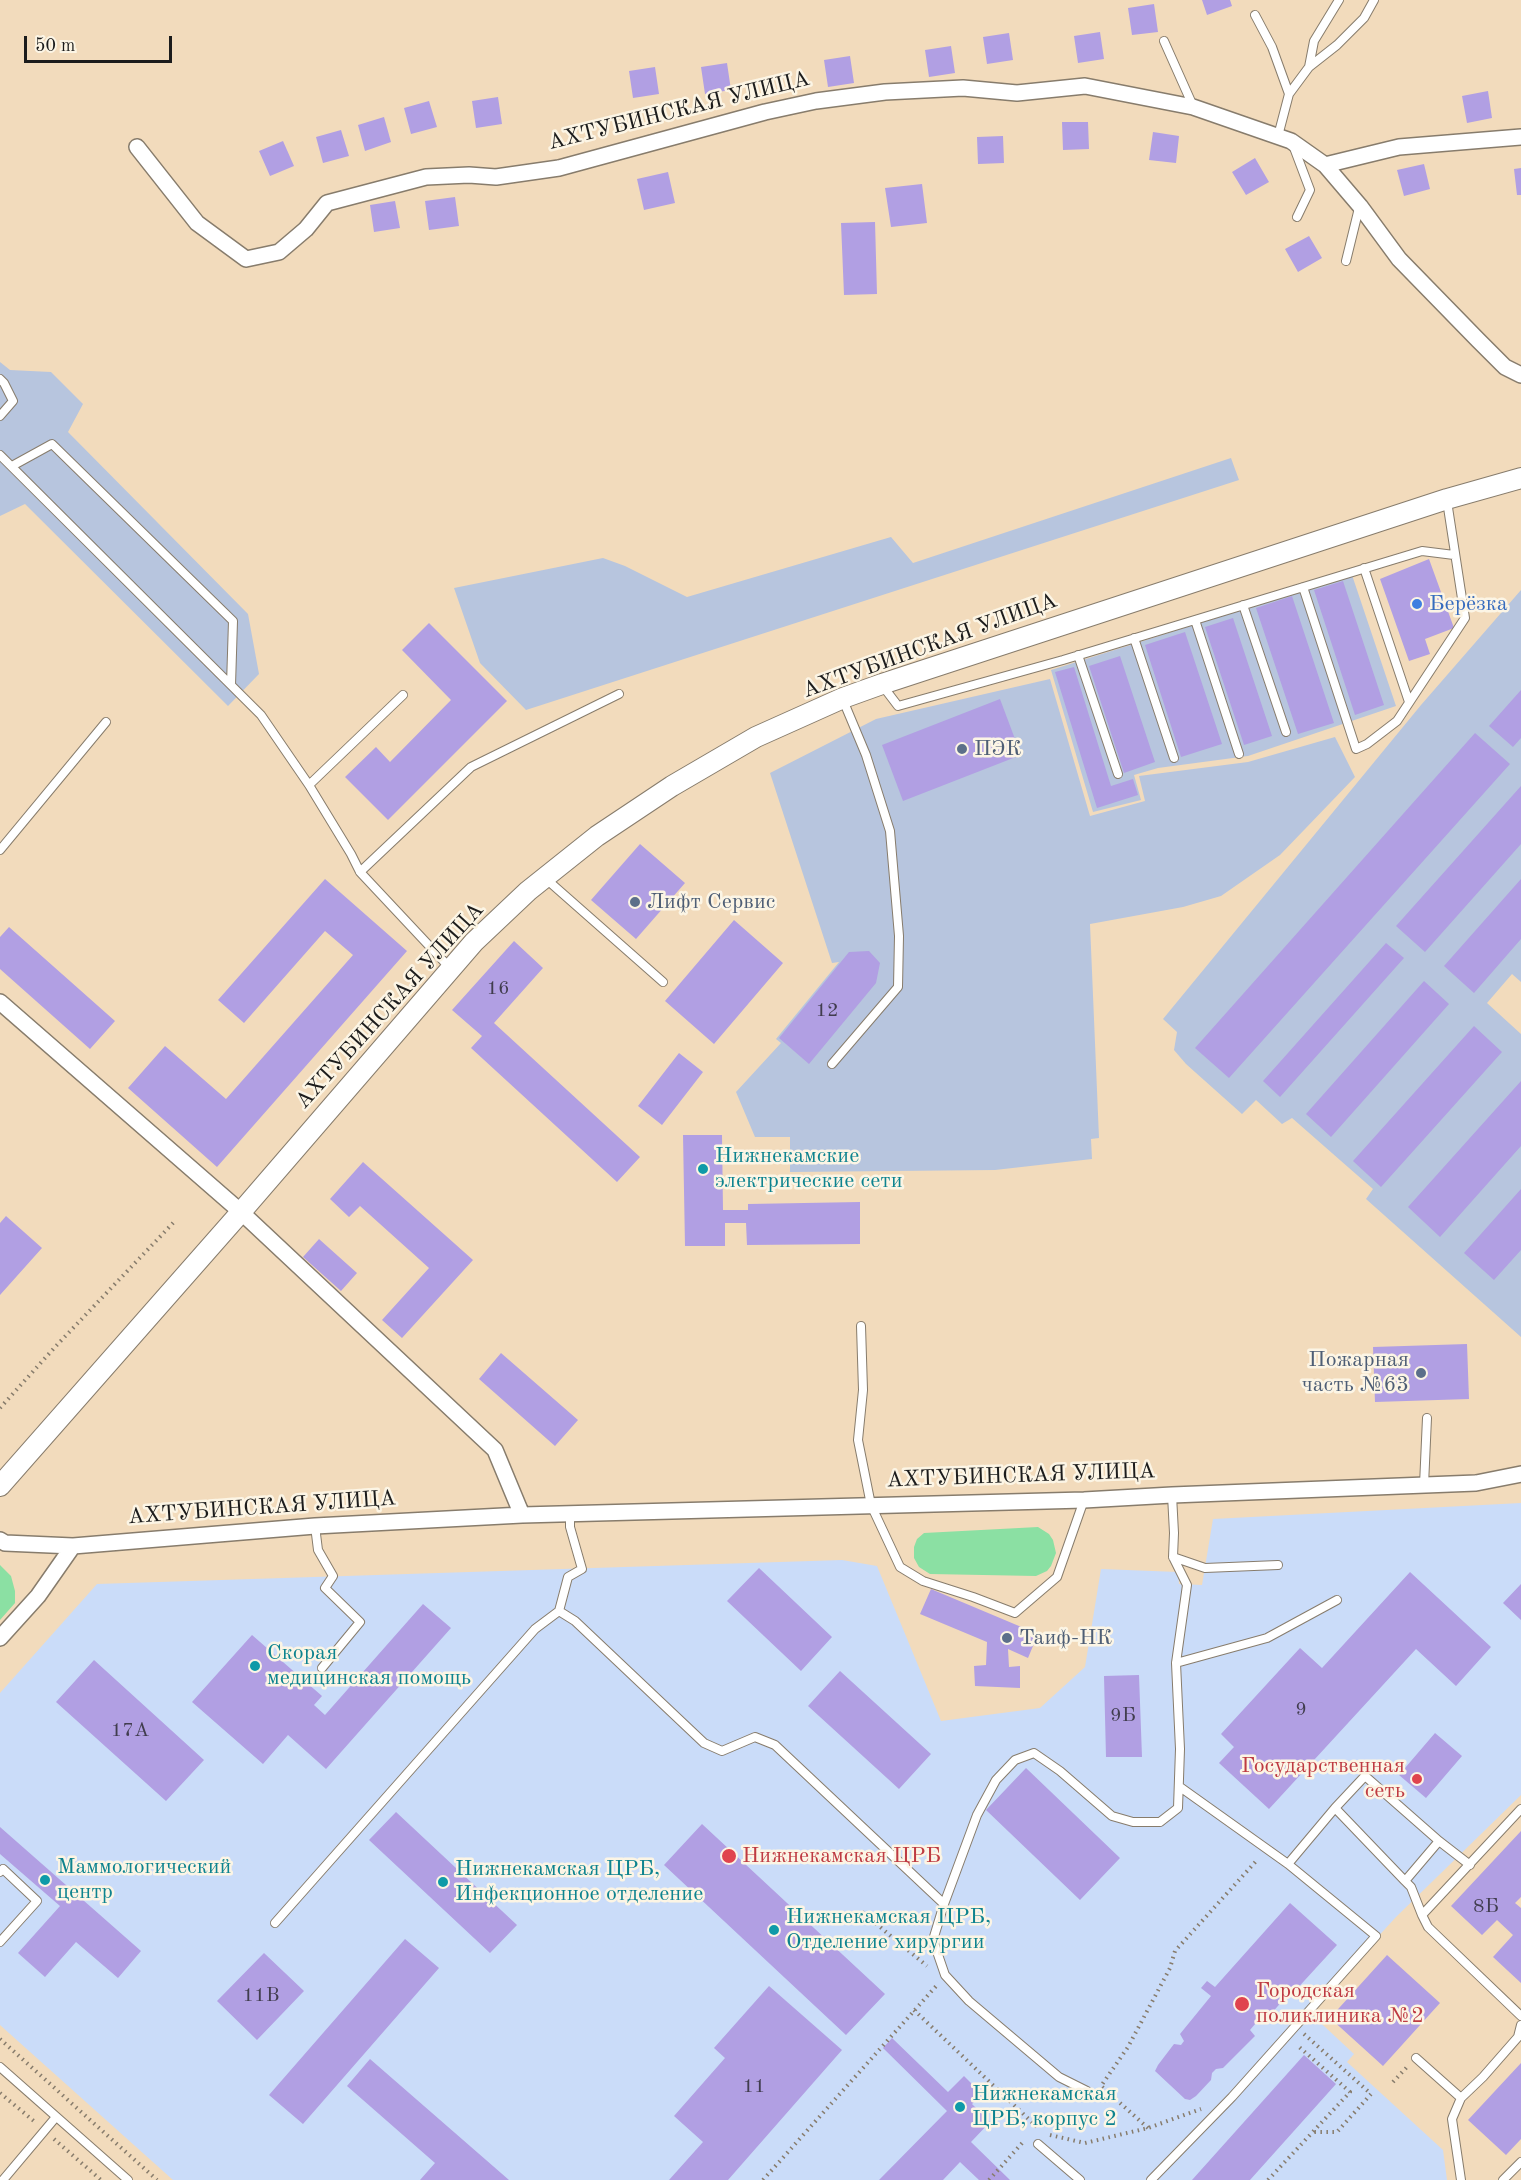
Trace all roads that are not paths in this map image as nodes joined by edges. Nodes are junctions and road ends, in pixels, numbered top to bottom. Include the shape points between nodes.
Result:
1 (1339, 0) edge
2 (1374, 0) edge
3 (1255, 15) dead end
4 (1164, 41) dead end
5 (1309, 67) junction
6 (1289, 94) junction
7 (1193, 107) junction
8 (1521, 137) edge
9 (1285, 138) junction
10 (137, 147) dead end
11 (1325, 165) junction
12 (1360, 206) junction
13 (1297, 217) dead end
14 (1346, 261) dead end
15 (1521, 375) edge
16 (0, 379) edge
17 (0, 416) edge
18 (0, 455) edge
19 (12, 466) junction
20 (1521, 478) edge
21 (1447, 499) junction
22 (1454, 555) junction
23 (1364, 568) junction
24 (1304, 586) junction
25 (1243, 605) junction
26 (1195, 620) junction
27 (1134, 638) junction
28 (1078, 655) junction
29 (882, 684) junction
30 (231, 685) junction
31 (619, 694) dead end
32 (403, 695) dead end
33 (843, 698) junction
34 (1409, 702) junction
35 (106, 722) dead end
36 (1286, 732) dead end
37 (1239, 754) dead end
38 (1174, 758) dead end
39 (1118, 774) dead end
40 (309, 785) junction
41 (0, 850) edge
42 (360, 872) junction
43 (545, 878) junction
44 (450, 968) junction
45 (663, 982) dead end
46 (0, 1002) edge
47 (832, 1064) dead end
48 (241, 1212) junction
49 (861, 1326) dead end
50 (1427, 1418) dead end
51 (1521, 1474) edge
52 (1424, 1485) junction
53 (0, 1486) edge
54 (1172, 1495) junction
55 (1084, 1500) junction
56 (871, 1505) junction
57 (570, 1514) junction
58 (522, 1515) junction
59 (315, 1526) junction
60 (3, 1541) edge
61 (73, 1546) junction
62 (1173, 1557) junction
63 (1278, 1565) dead end
64 (1337, 1600) dead end
65 (559, 1611) junction
66 (0, 1638) edge
67 (1176, 1663) junction
68 (322, 1668) dead end
69 (1180, 1787) junction
70 (1335, 1808) junction
71 (1521, 1809) edge
72 (1439, 1841) junction
73 (1288, 1864) junction
74 (1470, 1865) junction
75 (0, 1872) edge
76 (1405, 1881) junction
77 (944, 1904) junction
78 (1422, 1915) junction
79 (275, 1923) dead end
80 (0, 1942) edge
81 (1521, 2016) edge
82 (1521, 2025) edge
83 (1416, 2058) road end
84 (0, 2067) edge
85 (1087, 2091) dead end
86 (1461, 2098) junction
87 (56, 2117) junction
88 (1038, 2144) dead end
89 (1521, 2162) edge
90 (3, 2180) edge
91 (128, 2180) edge
92 (1080, 2180) edge
93 (1151, 2180) edge
94 (1461, 2180) edge
95 (1503, 2180) edge

1 - 5 lane via 1314,41
2 - 5 lane via 1364,18
3 - 6 lane
4 - 7 lane
5 - 6 lane
6 - 9 lane
7 - 9 street, АХТУБИНСКАЯ УЛИЦА
7 - 10 street, АХТУБИНСКАЯ УЛИЦА via 1085,86 1017,93 941,89 816,101 559,168 496,177 426,177 327,203 306,229 279,252 246,259 197,223
8 - 11 street via 1399,147
9 - 11 street, АХТУБИНСКАЯ УЛИЦА
9 - 13 lane via 1310,190
11 - 12 street, АХТУБИНСКАЯ УЛИЦА
12 - 14 lane
12 - 15 street, АХТУБИНСКАЯ УЛИЦА via 1415,276 1498,360
16 - 17 lane via 13,401
18 - 19 lane
19 - 30 lane
19 - 30 lane via 52,444 233,621
20 - 21 street, АХТУБИНСКАЯ УЛИЦА
21 - 22 lane
21 - 29 street, АХТУБИНСКАЯ УЛИЦА
22 - 23 lane via 1422,551
22 - 34 lane via 1465,618
23 - 24 lane
23 - 34 lane
24 - 25 lane
24 - 34 lane via 1356,749 1397,721
25 - 26 lane
25 - 36 lane
26 - 27 lane
26 - 37 lane
27 - 28 lane
27 - 38 lane
28 - 29 lane via 898,706
28 - 39 lane
29 - 33 street, АХТУБИНСКАЯ УЛИЦА
30 - 40 lane via 261,715
31 - 42 lane via 471,768
32 - 40 lane
33 - 43 street, АХТУБИНСКАЯ УЛИЦА via 756,737 672,786 597,836
33 - 47 lane via 890,831 899,936 898,987
35 - 41 lane
40 - 42 lane
42 - 44 lane
43 - 44 street, АХТУБИНСКАЯ УЛИЦА
43 - 45 lane
44 - 48 street, АХТУБИНСКАЯ УЛИЦА
46 - 48 street
48 - 53 street, АХТУБИНСКАЯ УЛИЦА
48 - 58 street via 495,1450
49 - 56 lane via 863,1390 858,1440
50 - 52 lane
51 - 52 street, АХТУБИНСКАЯ УЛИЦА via 1476,1483
52 - 54 street, АХТУБИНСКАЯ УЛИЦА
54 - 55 street, АХТУБИНСКАЯ УЛИЦА
54 - 62 lane
55 - 56 street, АХТУБИНСКАЯ УЛИЦА
55 - 56 lane via 1057,1577 1015,1613 923,1581 900,1567
56 - 57 street, АХТУБИНСКАЯ УЛИЦА
57 - 58 street, АХТУБИНСКАЯ УЛИЦА
57 - 65 lane via 582,1569 568,1577
58 - 59 street, АХТУБИНСКАЯ УЛИЦА
59 - 61 street, АХТУБИНСКАЯ УЛИЦА
59 - 68 lane via 318,1550 333,1576 325,1588 360,1622
60 - 61 street, АХТУБИНСКАЯ УЛИЦА
61 - 66 street via 38,1596
62 - 63 lane via 1205,1568
62 - 67 lane via 1187,1585
64 - 67 lane via 1267,1638
65 - 77 lane via 575,1621 705,1743 722,1751 755,1737 775,1745
65 - 79 lane via 535,1629
67 - 69 lane
69 - 73 lane
69 - 77 lane via 1178,1808 1160,1822 1133,1822 1112,1816 1034,1753 1015,1760 996,1780 977,1815
70 - 72 lane via 1365,1776
70 - 73 lane
70 - 76 lane
71 - 74 lane
72 - 74 lane
72 - 76 lane
73 - 93 lane via 1376,1936 1232,2097
74 - 78 lane
75 - 80 lane via 3,1869 37,1901
76 - 78 lane via 1412,1887
77 - 85 lane via 933,1940 945,1975 1012,2039 1059,2077
78 - 81 lane via 1428,1927
82 - 86 lane via 1518,2037
83 - 86 lane
84 - 87 lane
86 - 94 lane via 1452,2119
87 - 90 lane
87 - 91 lane
88 - 92 lane
89 - 95 lane

